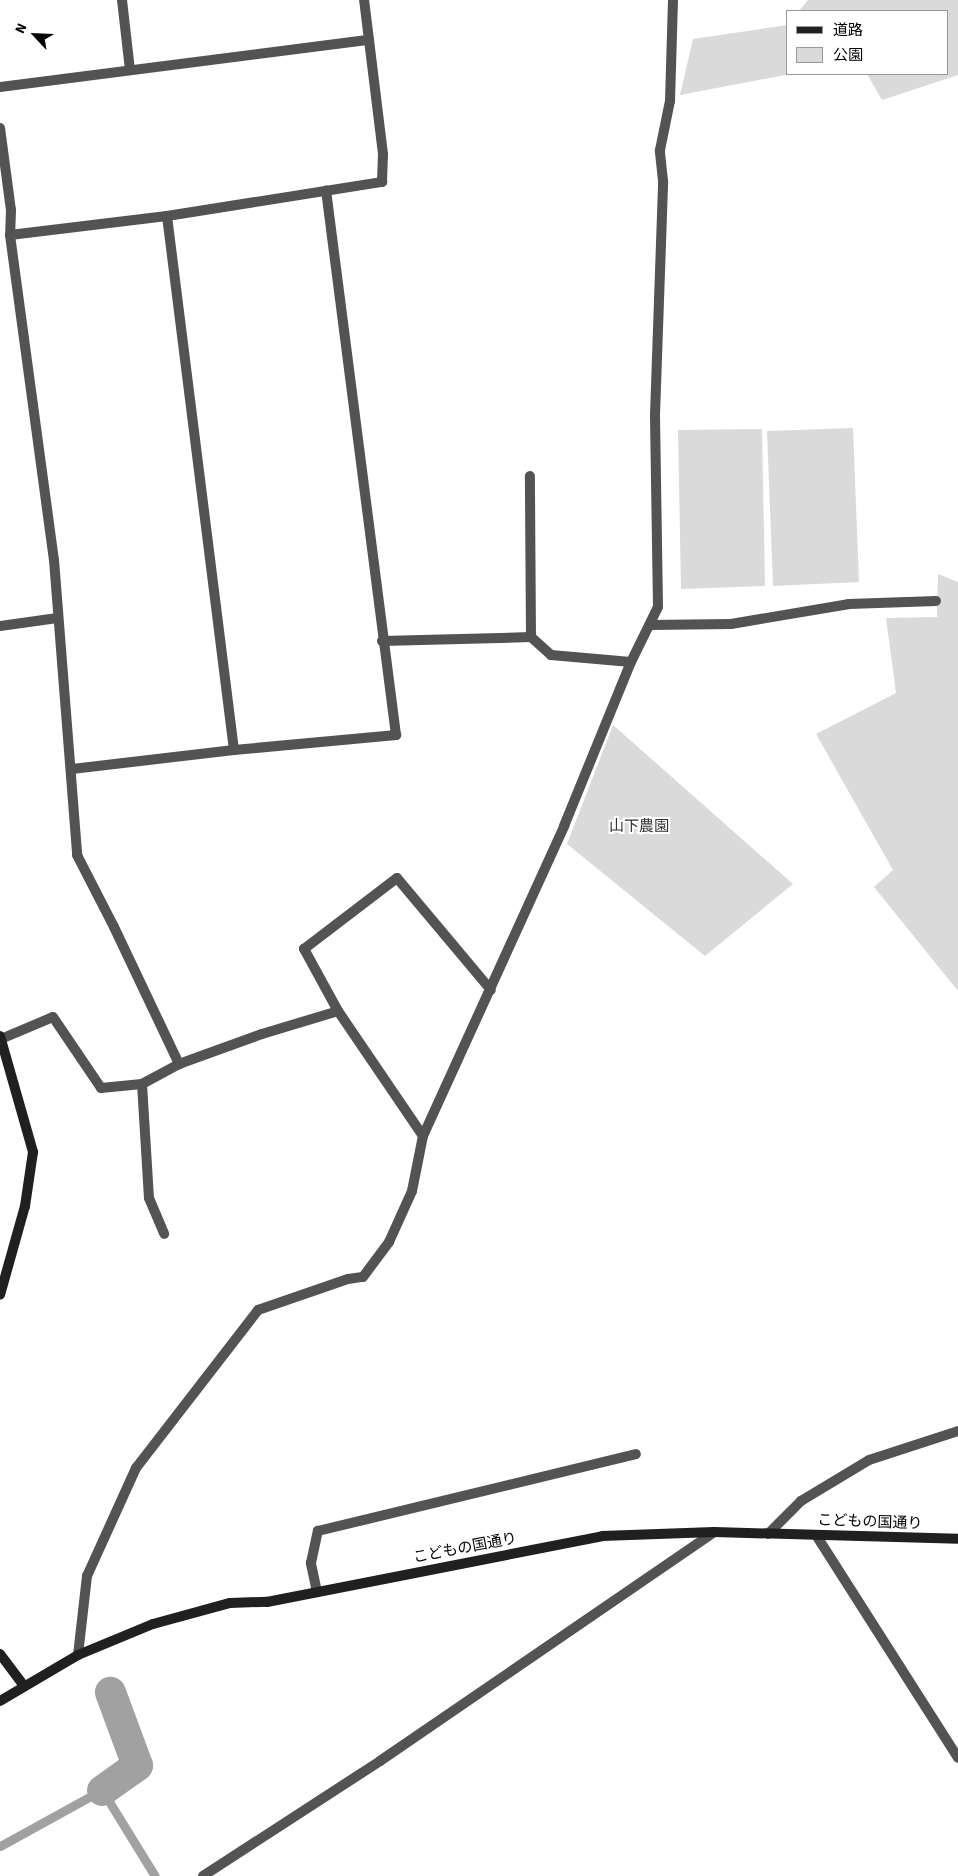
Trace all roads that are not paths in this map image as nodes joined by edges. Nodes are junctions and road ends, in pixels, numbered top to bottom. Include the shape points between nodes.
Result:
1 (122, 0) edge
2 (364, 0) edge
3 (673, 0) edge
4 (368, 40) junction
5 (130, 70) junction
6 (0, 87) edge
7 (0, 128) edge
8 (326, 190) junction
9 (167, 216) junction
10 (10, 235) junction
11 (530, 476) dead end
12 (936, 601) dead end
13 (57, 618) junction
14 (650, 625) junction
15 (0, 626) edge
16 (531, 637) junction
17 (382, 641) junction
18 (631, 662) junction
19 (234, 750) junction
20 (72, 768) junction
21 (491, 990) junction
22 (338, 1011) junction
23 (1, 1038) edge
24 (179, 1064) junction
25 (142, 1084) junction
26 (423, 1136) junction
27 (164, 1234) dead end
28 (0, 1296) edge
29 (958, 1431) edge
30 (636, 1454) dead end
31 (714, 1532) junction
32 (768, 1534) junction
33 (816, 1535) junction
34 (958, 1539) edge
35 (317, 1592) junction
36 (0, 1654) edge
37 (78, 1655) junction
38 (24, 1686) junction
39 (0, 1701) edge
40 (958, 1758) edge
41 (203, 1876) edge

1 - 5 street
2 - 4 street
3 - 14 street via 670,101 660,150 663,181 655,415 658,607
4 - 5 street
4 - 8 street via 383,154 382,182
5 - 6 street
7 - 10 street via 11,210
8 - 9 street
8 - 17 street
9 - 10 street
9 - 19 street
10 - 13 street via 54,560
11 - 16 street
12 - 14 street via 849,604 731,624
13 - 15 street
13 - 20 street
14 - 18 street
16 - 17 street
16 - 18 street via 551,655
17 - 19 street via 396,735
18 - 21 street via 564,826
19 - 20 street
20 - 24 street via 77,855
21 - 22 street via 397,878 304,949
21 - 26 street
22 - 24 street
22 - 26 street
23 - 25 street via 53,1018 101,1088
23 - 28 main road via 33,1152 25,1206
24 - 25 street
25 - 27 street via 149,1198
26 - 37 street via 408,1199 389,1242 363,1277 348,1279 258,1310 136,1468 87,1576
29 - 32 street via 869,1460 801,1502
30 - 35 street via 318,1531 310,1563
31 - 32 main road, こどもの国通り
31 - 35 main road, こどもの国通り via 602,1536
31 - 41 street via 380,1761
32 - 33 main road, こどもの国通り
33 - 34 main road, こどもの国通り
33 - 40 street
35 - 37 main road, こどもの国通り via 267,1602 230,1603 153,1624
36 - 38 main road
37 - 38 main road, こどもの国通り
38 - 39 main road, こどもの国通り

